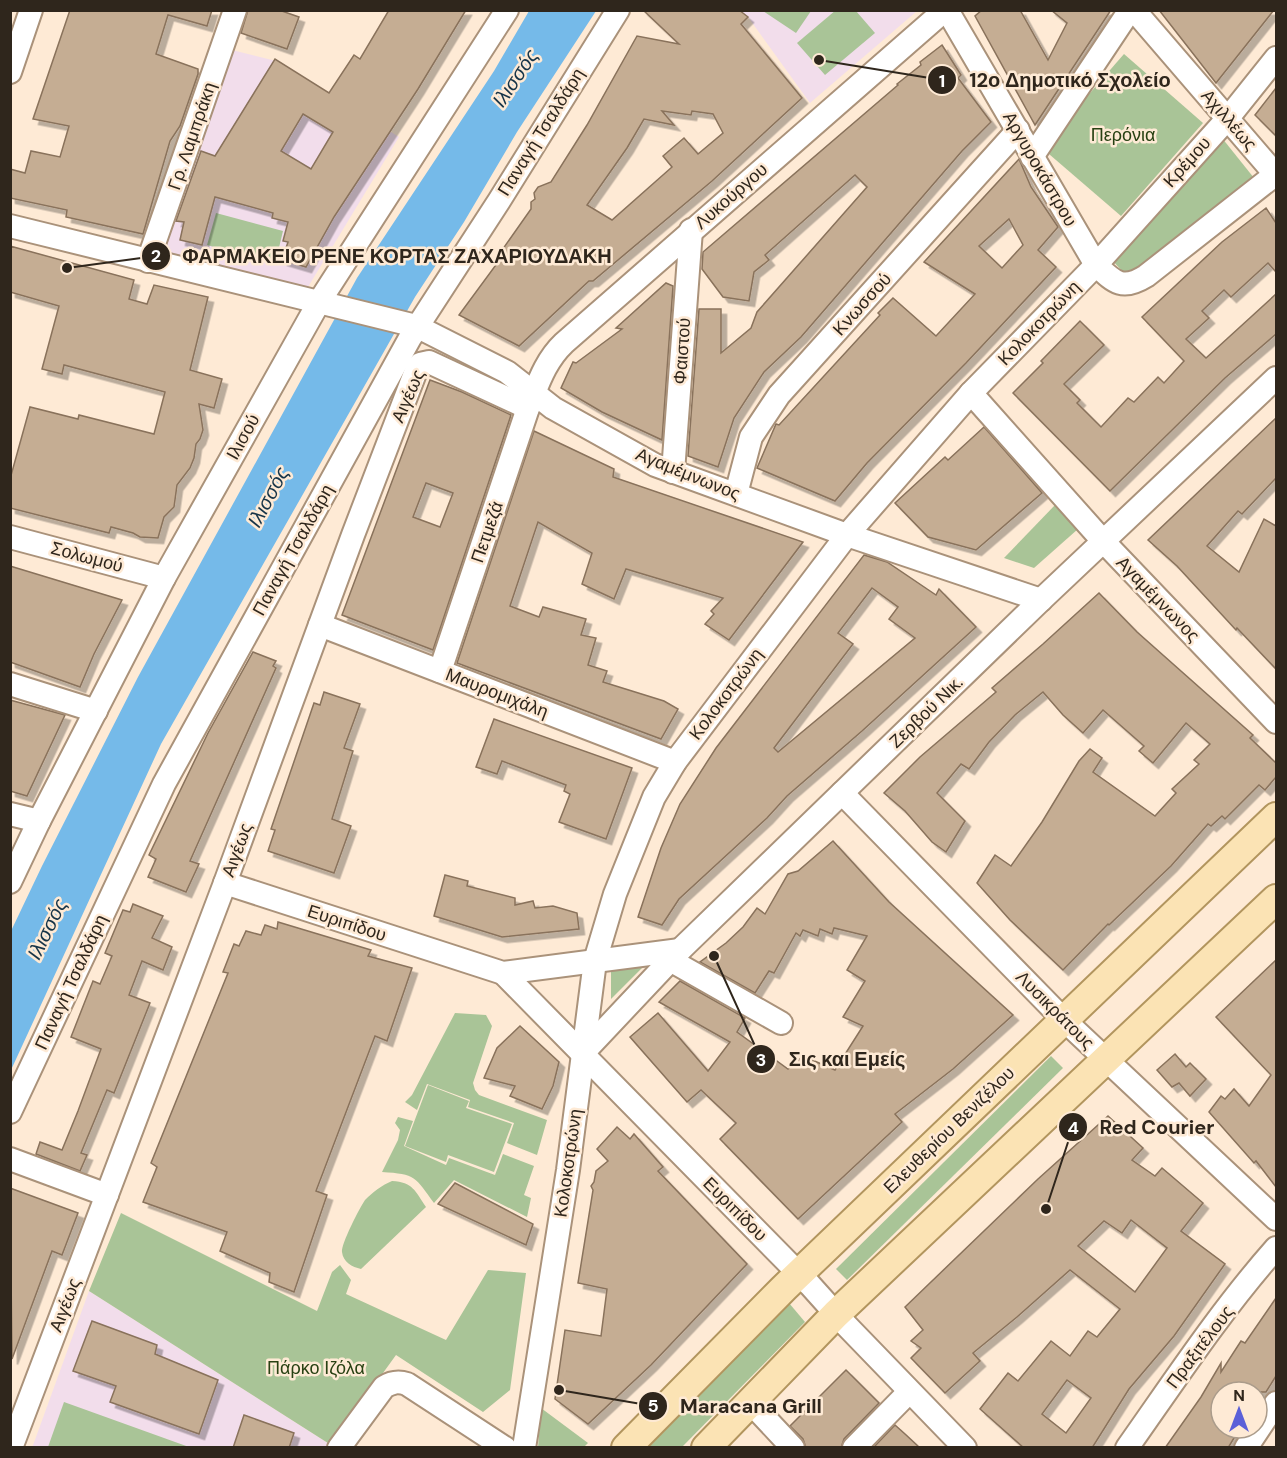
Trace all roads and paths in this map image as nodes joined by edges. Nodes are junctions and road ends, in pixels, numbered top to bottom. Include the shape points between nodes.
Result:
1 (31, 10) edge
2 (236, 10) edge
3 (507, 10) edge
4 (618, 10) edge
5 (946, 10) edge
6 (1132, 10) edge
7 (1276, 58) edge
8 (10, 72) edge
9 (1228, 118) junction
10 (1018, 130) junction
11 (1032, 157) junction
12 (1276, 174) edge
13 (10, 226) edge
14 (691, 230) junction
15 (148, 261) junction
16 (1096, 265) junction
17 (328, 304) junction
18 (410, 325) junction
19 (1276, 378) edge
20 (971, 393) junction
21 (531, 400) junction
22 (673, 472) junction
23 (736, 494) junction
24 (847, 535) junction
25 (10, 537) edge
26 (1102, 541) junction
27 (164, 578) junction
28 (1041, 600) junction
29 (320, 625) junction
30 (440, 671) junction
31 (10, 684) edge
32 (96, 711) junction
33 (1276, 722) edge
34 (675, 762) junction
35 (842, 793) junction
36 (10, 814) edge
37 (1276, 817) edge
38 (39, 821) junction
39 (10, 882) edge
40 (225, 883) junction
41 (1276, 899) edge
42 (675, 955) junction
43 (595, 961) junction
44 (503, 973) junction
45 (1064, 1020) junction
46 (781, 1023) dead end
47 (582, 1053) junction
48 (1105, 1059) junction
49 (10, 1112) edge
50 (10, 1159) edge
51 (107, 1195) junction
52 (1276, 1219) edge
53 (1276, 1248) edge
54 (800, 1274) junction
55 (836, 1314) junction
56 (909, 1392) junction
57 (750, 1402) junction
58 (1276, 1406) edge
59 (951, 1443) edge
60 (11, 1448) edge
61 (339, 1448) edge
62 (505, 1448) edge
63 (525, 1448) edge
64 (626, 1448) edge
65 (706, 1448) edge
66 (793, 1448) edge
67 (854, 1448) edge
68 (1127, 1448) edge
69 (1246, 1448) edge

1 - 8 street
2 - 15 street, Γρ. Λαμπράκη
3 - 17 street, Ιλισού
4 - 18 street, Παναγή Τσαλδάρη via 499,201
5 - 10 street, Αργυροκάστρου
5 - 14 street, Λυκούργου
6 - 9 street, Αχιλλέως
6 - 11 street
7 - 9 street, Κρέμου
9 - 12 street, Αχιλλέως
9 - 16 street, Κρέμου
10 - 11 street, Αργυροκάστρου
10 - 23 street, Κνωσσού via 779,395 752,437
11 - 16 street, Αργυροκάστρου
12 - 16 street, Κολοκοτρώνη via 1136,282 1116,282
13 - 15 street, Αγαμέμνωνος
14 - 21 street, Λυκούργου via 558,348
14 - 22 street, Φαιστού
15 - 17 street, Αγαμέμνωνος
16 - 20 street, Κολοκοτρώνη
17 - 18 street, Αγαμέμνωνος
17 - 27 street, Ιλισού
18 - 21 street, Αγαμέμνωνος via 507,372
18 - 49 street, Παναγή Τσαλδάρη via 164,784
19 - 26 street, Ζερβού Νικ.
20 - 24 street, Κολοκοτρώνη
20 - 26 street, Αγαμέμνωνος
21 - 22 street, Αγαμέμνωνος
21 - 29 street, Αιγέως via 429,362 419,364
21 - 30 street, Πετμεζά
22 - 23 street, Αγαμέμνωνος
23 - 24 street, Αγαμέμνωνος
24 - 28 street, Αγαμέμνωνος
24 - 34 street, Κολοκοτρώνη
25 - 27 street, Σολωμού
26 - 28 street, Ζερβού Νικ.
26 - 33 street, Αγαμέμνωνος
27 - 32 street, Ιλισού
28 - 35 street, Ζερβού Νικ.
29 - 30 street, Μαυρομιχάλη
29 - 40 street, Αιγέως
30 - 34 street, Μαυρομιχάλη
31 - 32 street
32 - 38 street, Ιλισού
34 - 43 street, Κολοκοτρώνη via 654,797 615,894
35 - 42 street, Ζερβού Νικ.
35 - 45 street, Λυσικράτους
36 - 38 street
37 - 45 main road, Ελευθερίου Βενιζέλου
38 - 39 street, Ιλισού
40 - 44 street, Ευριπίδου
40 - 51 street, Αιγέως
41 - 48 main road
42 - 43 street, Ευριπίδου
42 - 46 street
42 - 47 street, Ζερβού Νικ.
43 - 44 street, Ευριπίδου
43 - 47 street, Κολοκοτρώνη
44 - 47 street, Ευριπίδου
45 - 48 street, Λυσικράτους
45 - 54 main road, Ελευθερίου Βενιζέλου
47 - 54 street, Ευριπίδου
47 - 63 street, Κολοκοτρώνη
48 - 52 street, Λυσικράτους
48 - 55 main road
50 - 51 street
51 - 60 street, Αιγέως
53 - 68 street, Πραξιτέλους via 1197,1349
54 - 55 street, Ευριπίδου
54 - 64 main road, Ελευθερίου Βενιζέλου
55 - 56 street, Ευριπίδου
55 - 57 main road
56 - 59 street, Ευριπίδου
56 - 67 street
57 - 65 main road
57 - 66 street
58 - 69 street
61 - 62 street via 384,1387 399,1382

